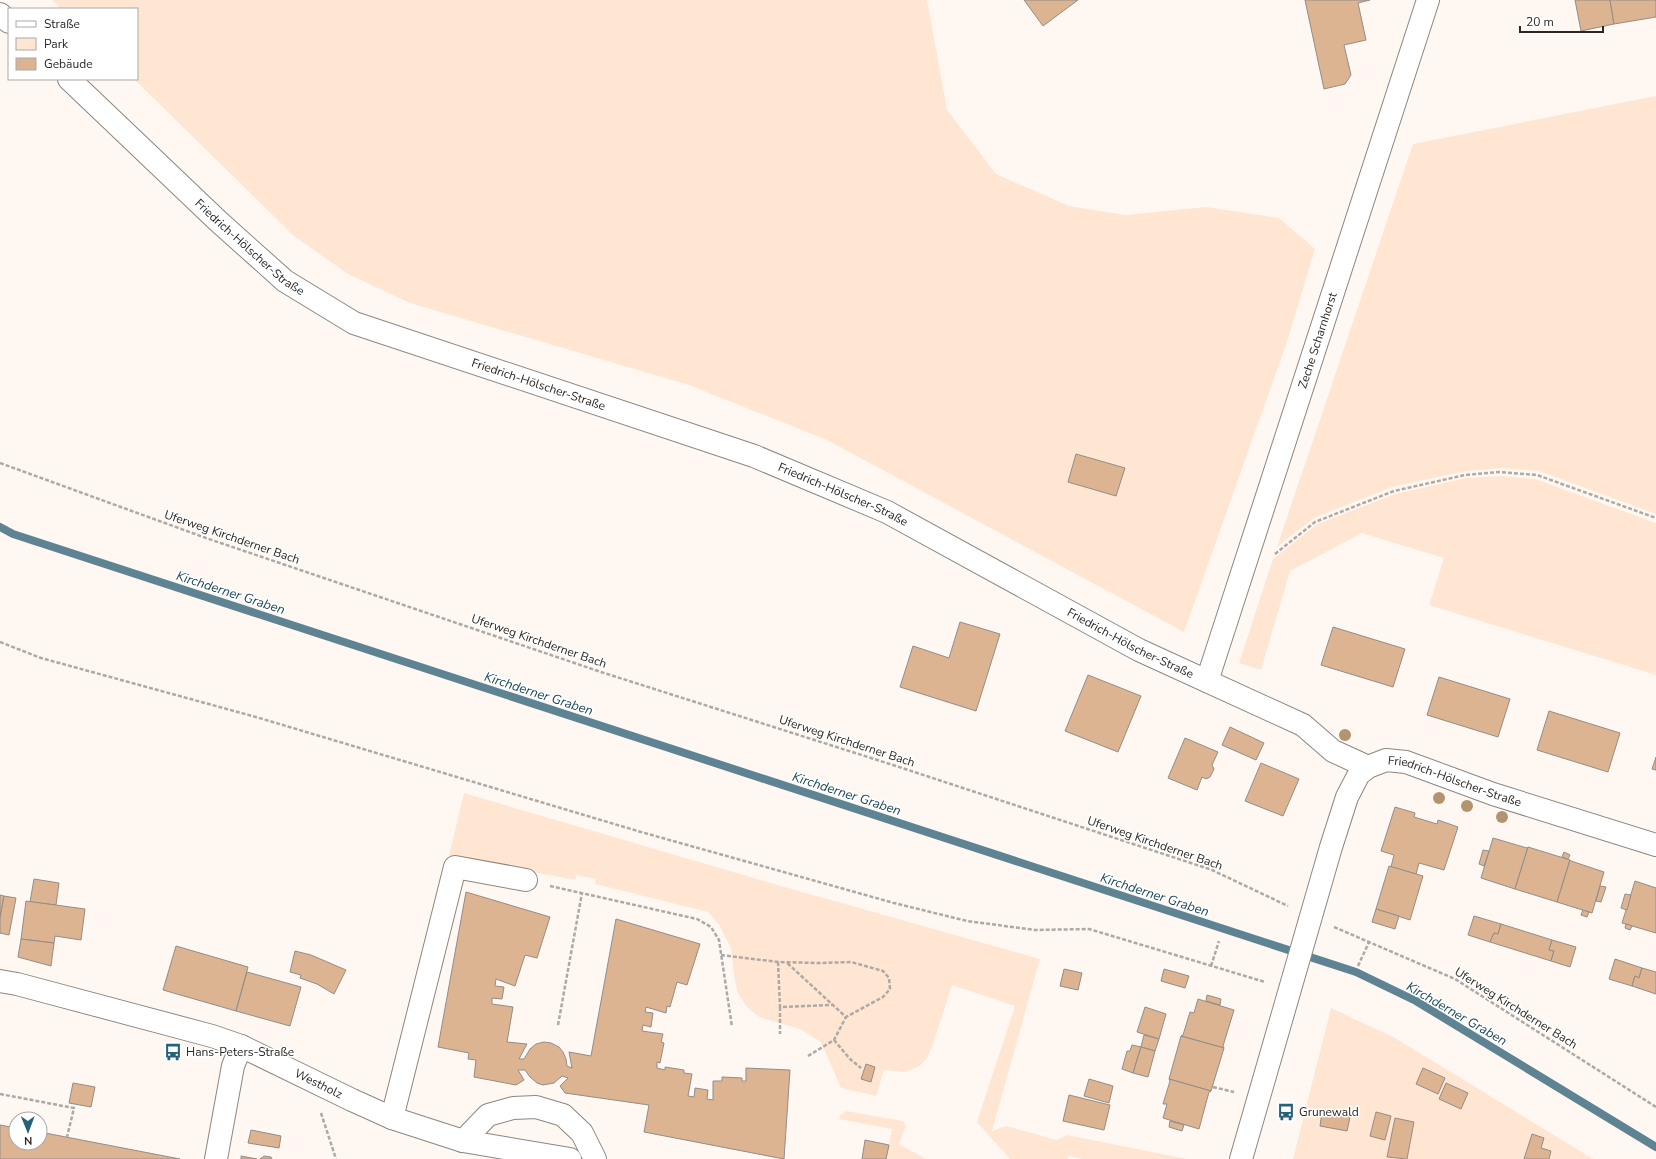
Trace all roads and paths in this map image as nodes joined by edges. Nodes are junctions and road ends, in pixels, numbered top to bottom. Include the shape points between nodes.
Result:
1 (1428, 0) edge
2 (0, 14) edge
3 (8, 21) edge
4 (69, 80) edge
5 (0, 463) edge
6 (1656, 518) edge
7 (1269, 559) dead end
8 (0, 642) edge
9 (1207, 681) junction
10 (1368, 767) junction
11 (1656, 845) edge
12 (526, 880) joint
13 (582, 893) junction
14 (1308, 926) junction
15 (1219, 941) dead end
16 (1369, 942) junction
17 (721, 955) junction
18 (778, 962) junction
19 (786, 962) junction
20 (1211, 966) junction
21 (1358, 966) dead end
22 (0, 981) edge
23 (1269, 984) dead end
24 (832, 1005) junction
25 (780, 1008) junction
26 (846, 1017) junction
27 (558, 1025) dead end
28 (732, 1027) dead end
29 (780, 1034) dead end
30 (834, 1040) junction
31 (241, 1046) junction
32 (808, 1056) dead end
33 (861, 1068) dead end
34 (1213, 1087) dead end
35 (1236, 1093) dead end
36 (0, 1094) edge
37 (1656, 1107) edge
38 (320, 1109) dead end
39 (392, 1118) junction
40 (67, 1137) dead end
41 (463, 1141) junction
42 (216, 1159) edge
43 (336, 1159) edge
44 (570, 1159) edge
45 (595, 1159) edge
46 (1241, 1159) edge

1 - 9 street, Zeche Scharnhorst
2 - 3 street
4 - 9 street, Friedrich-Hölscher-Straße via 212,216 285,281 354,323 754,456 879,509 1140,650
5 - 14 path, Uferweg Kirchderner Bach via 206,538 601,672 893,764 1212,870 1268,895
6 - 7 path via 1537,475 1499,472 1465,474 1394,491 1315,522
8 - 20 path via 40,658 256,717 618,825 894,903 967,921 1035,930 1088,929
9 - 10 street, Friedrich-Hölscher-Straße via 1302,725 1333,751
10 - 11 street, Friedrich-Hölscher-Straße via 1386,760 1406,762 1493,794
10 - 14 street via 1359,774 1347,796
12 - 13 path
12 - 39 street via 455,867
13 - 17 path via 697,919 711,926 719,940
13 - 27 path
14 - 16 path, Uferweg Kirchderner Bach
14 - 46 street
15 - 20 path
16 - 21 path
16 - 37 path, Uferweg Kirchderner Bach via 1455,979
17 - 18 path
17 - 28 path
18 - 19 path
18 - 25 path
19 - 24 path
19 - 26 path via 851,962 883,971 889,978 890,989 882,997
20 - 23 path
22 - 31 street, Westholz via 180,1026
24 - 25 path
24 - 26 path
25 - 29 path
26 - 30 path
30 - 32 path
30 - 33 path
31 - 39 street, Westholz
31 - 42 street via 233,1066
34 - 35 path
36 - 40 path via 74,1108
38 - 43 path
39 - 41 street, Westholz
41 - 44 street, Westholz
41 - 45 street via 488,1115 513,1108 536,1107 563,1114 582,1133

